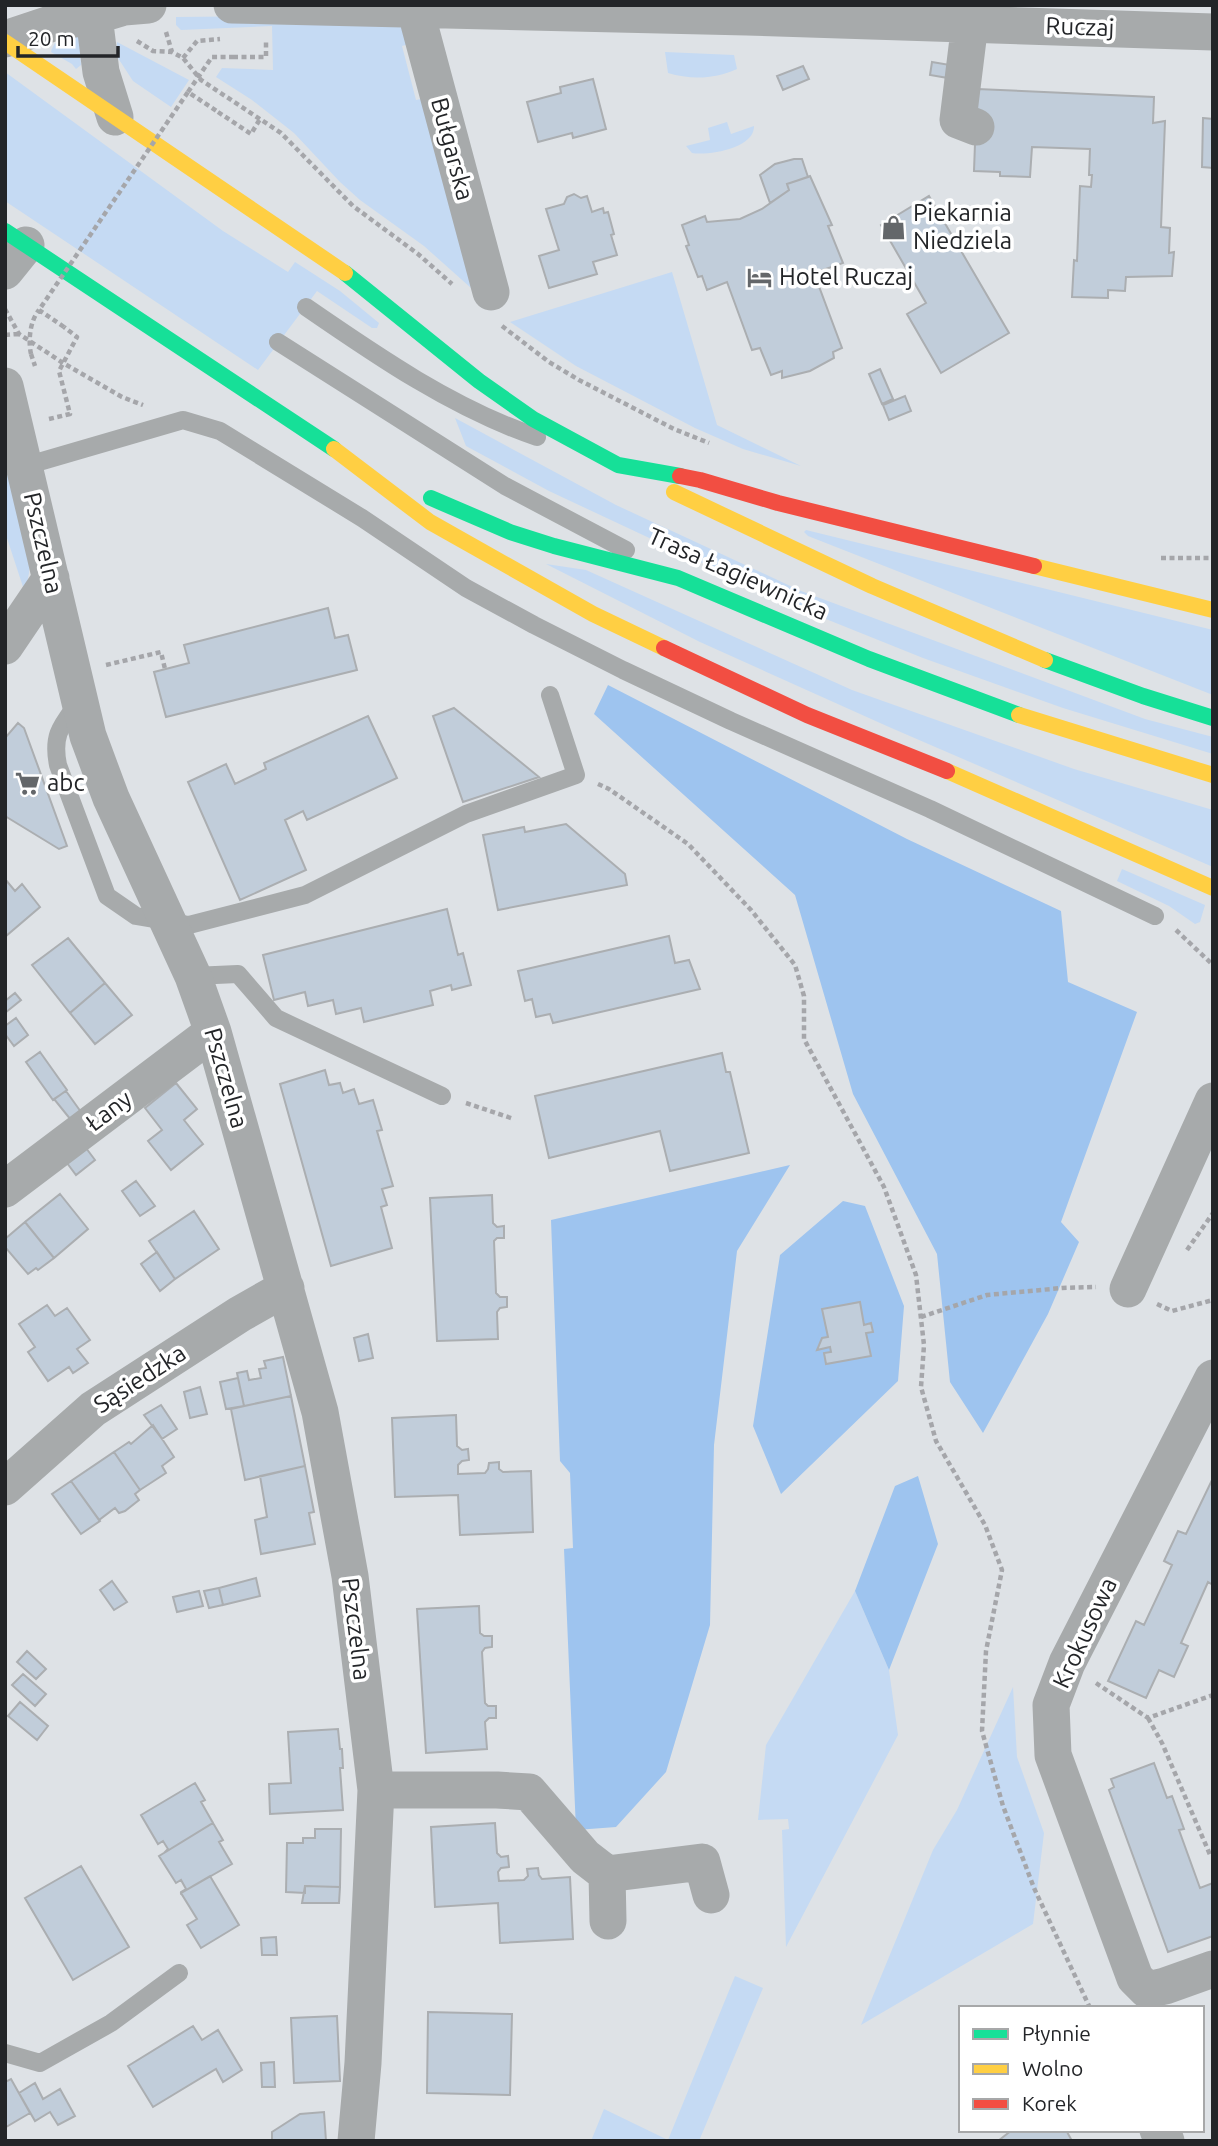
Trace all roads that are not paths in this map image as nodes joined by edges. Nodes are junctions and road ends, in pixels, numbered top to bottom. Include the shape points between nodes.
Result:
1 (148, 5) edge
2 (232, 5) edge
3 (415, 8) edge
4 (94, 16) junction
5 (970, 23) junction
6 (1213, 32) edge
7 (5, 41) edge
8 (115, 117) junction
9 (976, 127) dead end
10 (12, 249) edge
11 (483, 302) road end
12 (306, 307) dead end
13 (278, 342) dead end
14 (5, 386) edge
15 (618, 465) junction
16 (25, 466) junction
17 (358, 466) junction
18 (51, 578) junction
19 (678, 578) junction
20 (1213, 610) edge
21 (5, 646) edge
22 (551, 695) dead end
23 (1213, 718) edge
24 (1213, 775) edge
25 (1213, 888) edge
26 (1155, 916) road end
27 (168, 921) junction
28 (193, 976) junction
29 (213, 1032) junction
30 (442, 1096) road end
31 (1213, 1101) edge
32 (5, 1189) edge
33 (286, 1288) junction
34 (1128, 1289) road end
35 (1213, 1378) edge
36 (5, 1487) edge
37 (376, 1790) junction
38 (607, 1874) junction
39 (711, 1895) dead end
40 (608, 1921) dead end
41 (1213, 1969) edge
42 (179, 1973) dead end
43 (1147, 1999) edge
44 (5, 2053) edge
45 (356, 2141) edge

1 - 4 street
2 - 3 street, Ruczaj
3 - 5 street, Ruczaj
3 - 11 street, Bułgarska
4 - 7 street via 56,22
4 - 8 street via 101,72
5 - 6 street, Ruczaj
5 - 9 street via 958,120
7 - 8 main road
8 - 15 main road via 331,262 479,382 533,419
10 - 17 main road via 294,421
12 - 15 lane, Trasa Łagiewnicka via 416,380 509,428
13 - 19 lane, Trasa Łagiewnicka via 505,486
14 - 16 street, Pszczelna
15 - 20 main road via 700,480
15 - 23 main road, Trasa Łagiewnicka via 935,614 1100,681
16 - 18 street, Pszczelna
16 - 26 lane via 183,420 220,431 466,588 612,665
17 - 19 main road via 510,532
17 - 25 main road via 430,522 616,625 807,715 939,767
18 - 21 street
18 - 27 street, Pszczelna via 88,736
19 - 24 main road, Trasa Łagiewnicka via 1002,710
22 - 27 lane via 576,775 466,814 305,895 189,925
27 - 28 street, Pszczelna
28 - 29 street, Pszczelna
28 - 30 lane via 238,974 276,1018
29 - 32 street, Łany
29 - 33 street, Pszczelna
31 - 34 street
33 - 36 street, Sąsiedzka via 93,1409
33 - 37 street, Pszczelna via 320,1412 350,1576
35 - 43 street, Krokusowa via 1067,1663 1051,1705 1053,1755 1135,1978
37 - 38 street via 529,1792 584,1857
37 - 45 street, Pszczelna
38 - 39 street via 702,1862
38 - 40 street
41 - 43 street, Krokusowa via 1165,1986
42 - 44 lane via 111,2024 40,2063

